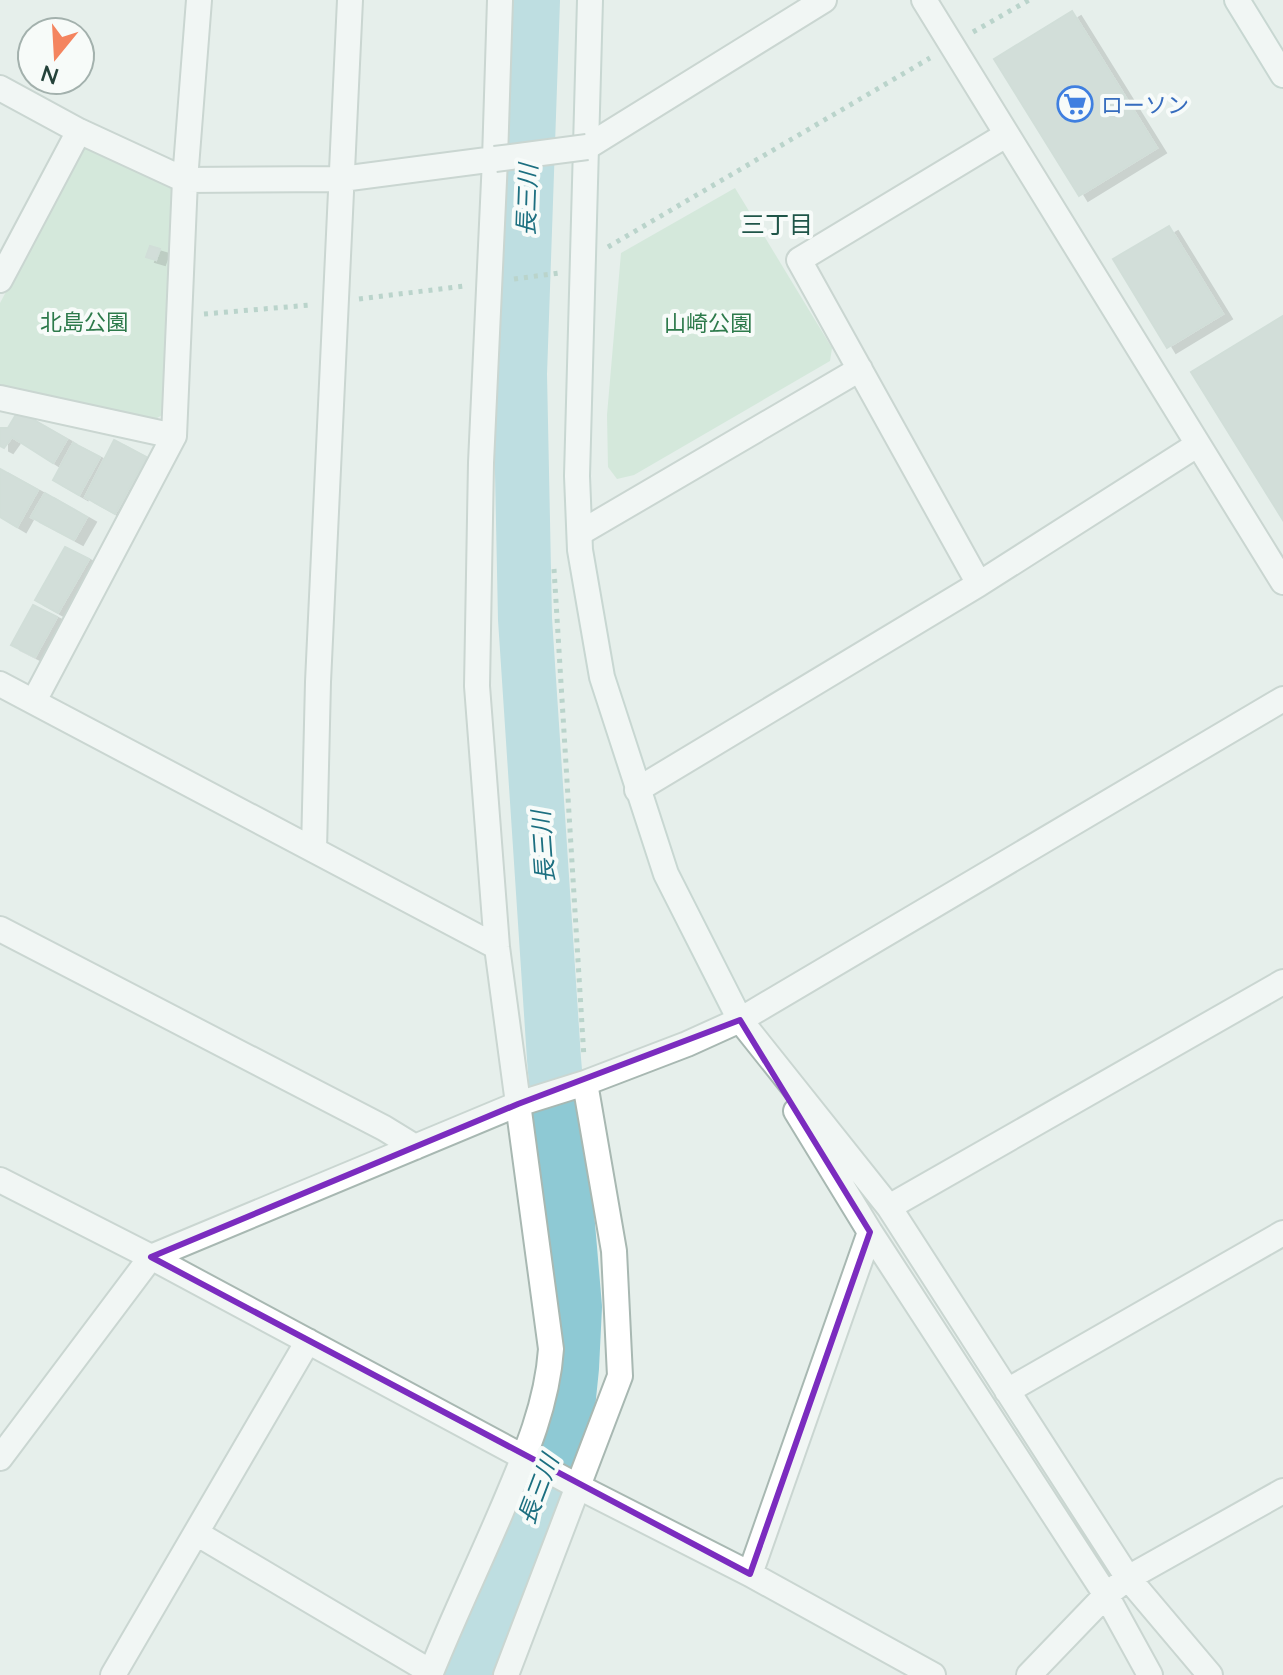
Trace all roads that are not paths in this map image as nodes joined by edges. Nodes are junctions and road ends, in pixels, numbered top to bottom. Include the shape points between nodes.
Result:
1 (199, 0) edge
2 (350, 0) edge
3 (500, 0) edge
4 (590, 0) edge
5 (824, 0) edge
6 (924, 0) edge
7 (1237, 0) edge
8 (1283, 75) edge
9 (0, 88) edge
10 (79, 131) junction
11 (1006, 135) junction
12 (587, 147) junction
13 (495, 159) junction
14 (342, 179) junction
15 (185, 180) junction
16 (0, 280) edge
17 (860, 369) junction
18 (0, 398) edge
19 (174, 436) junction
20 (1197, 445) junction
21 (580, 533) junction
22 (1283, 582) edge
23 (979, 584) junction
24 (0, 684) edge
25 (1283, 699) edge
26 (34, 701) junction
27 (637, 790) junction
28 (314, 850) junction
29 (0, 929) edge
30 (497, 947) junction
31 (1283, 982) edge
32 (740, 1020) junction
33 (585, 1083) junction
34 (518, 1104) junction
35 (415, 1147) junction
36 (0, 1180) edge
37 (889, 1207) junction
38 (870, 1232) junction
39 (1283, 1233) edge
40 (151, 1257) junction
41 (308, 1341) junction
42 (1007, 1391) junction
43 (0, 1458) edge
44 (525, 1458) junction
45 (579, 1487) junction
46 (1283, 1491) edge
47 (196, 1533) junction
48 (750, 1574) junction
49 (1128, 1578) junction
50 (1106, 1595) junction
51 (431, 1674) edge
52 (113, 1675) edge
53 (506, 1675) edge
54 (933, 1675) edge
55 (1029, 1675) edge
56 (1150, 1675) edge
57 (1210, 1675) edge

1 - 15 street
2 - 14 street
3 - 13 street
4 - 12 street
5 - 12 street
6 - 11 street
7 - 8 street
9 - 10 street
10 - 15 street
10 - 16 street
11 - 17 street via 799,260
11 - 20 street
12 - 13 street, bridge
12 - 21 street via 577,476
13 - 14 street
13 - 30 street via 477,686
14 - 15 street
14 - 28 street
15 - 19 street
17 - 21 street
17 - 23 street
18 - 19 street
19 - 26 street
20 - 22 street
20 - 23 street
21 - 27 street via 602,677
23 - 27 street
24 - 26 street
25 - 32 street
26 - 28 street
27 - 32 street via 666,874
28 - 30 street
29 - 35 street
30 - 34 street
31 - 37 street
32 - 33 street
32 - 37 street
32 - 38 street
33 - 34 street
33 - 45 street via 614,1251 620,1376
34 - 35 street
34 - 44 street via 551,1349 543,1407
35 - 40 street
36 - 40 street
37 - 42 street
38 - 48 street
38 - 50 street
39 - 42 street
40 - 41 street
40 - 43 street
41 - 44 street
41 - 47 street
42 - 49 street
44 - 45 street
44 - 51 street
45 - 48 street
45 - 53 street
46 - 49 street
47 - 51 street
47 - 52 street
48 - 54 street
49 - 50 street
49 - 57 street
50 - 55 street
50 - 56 street

